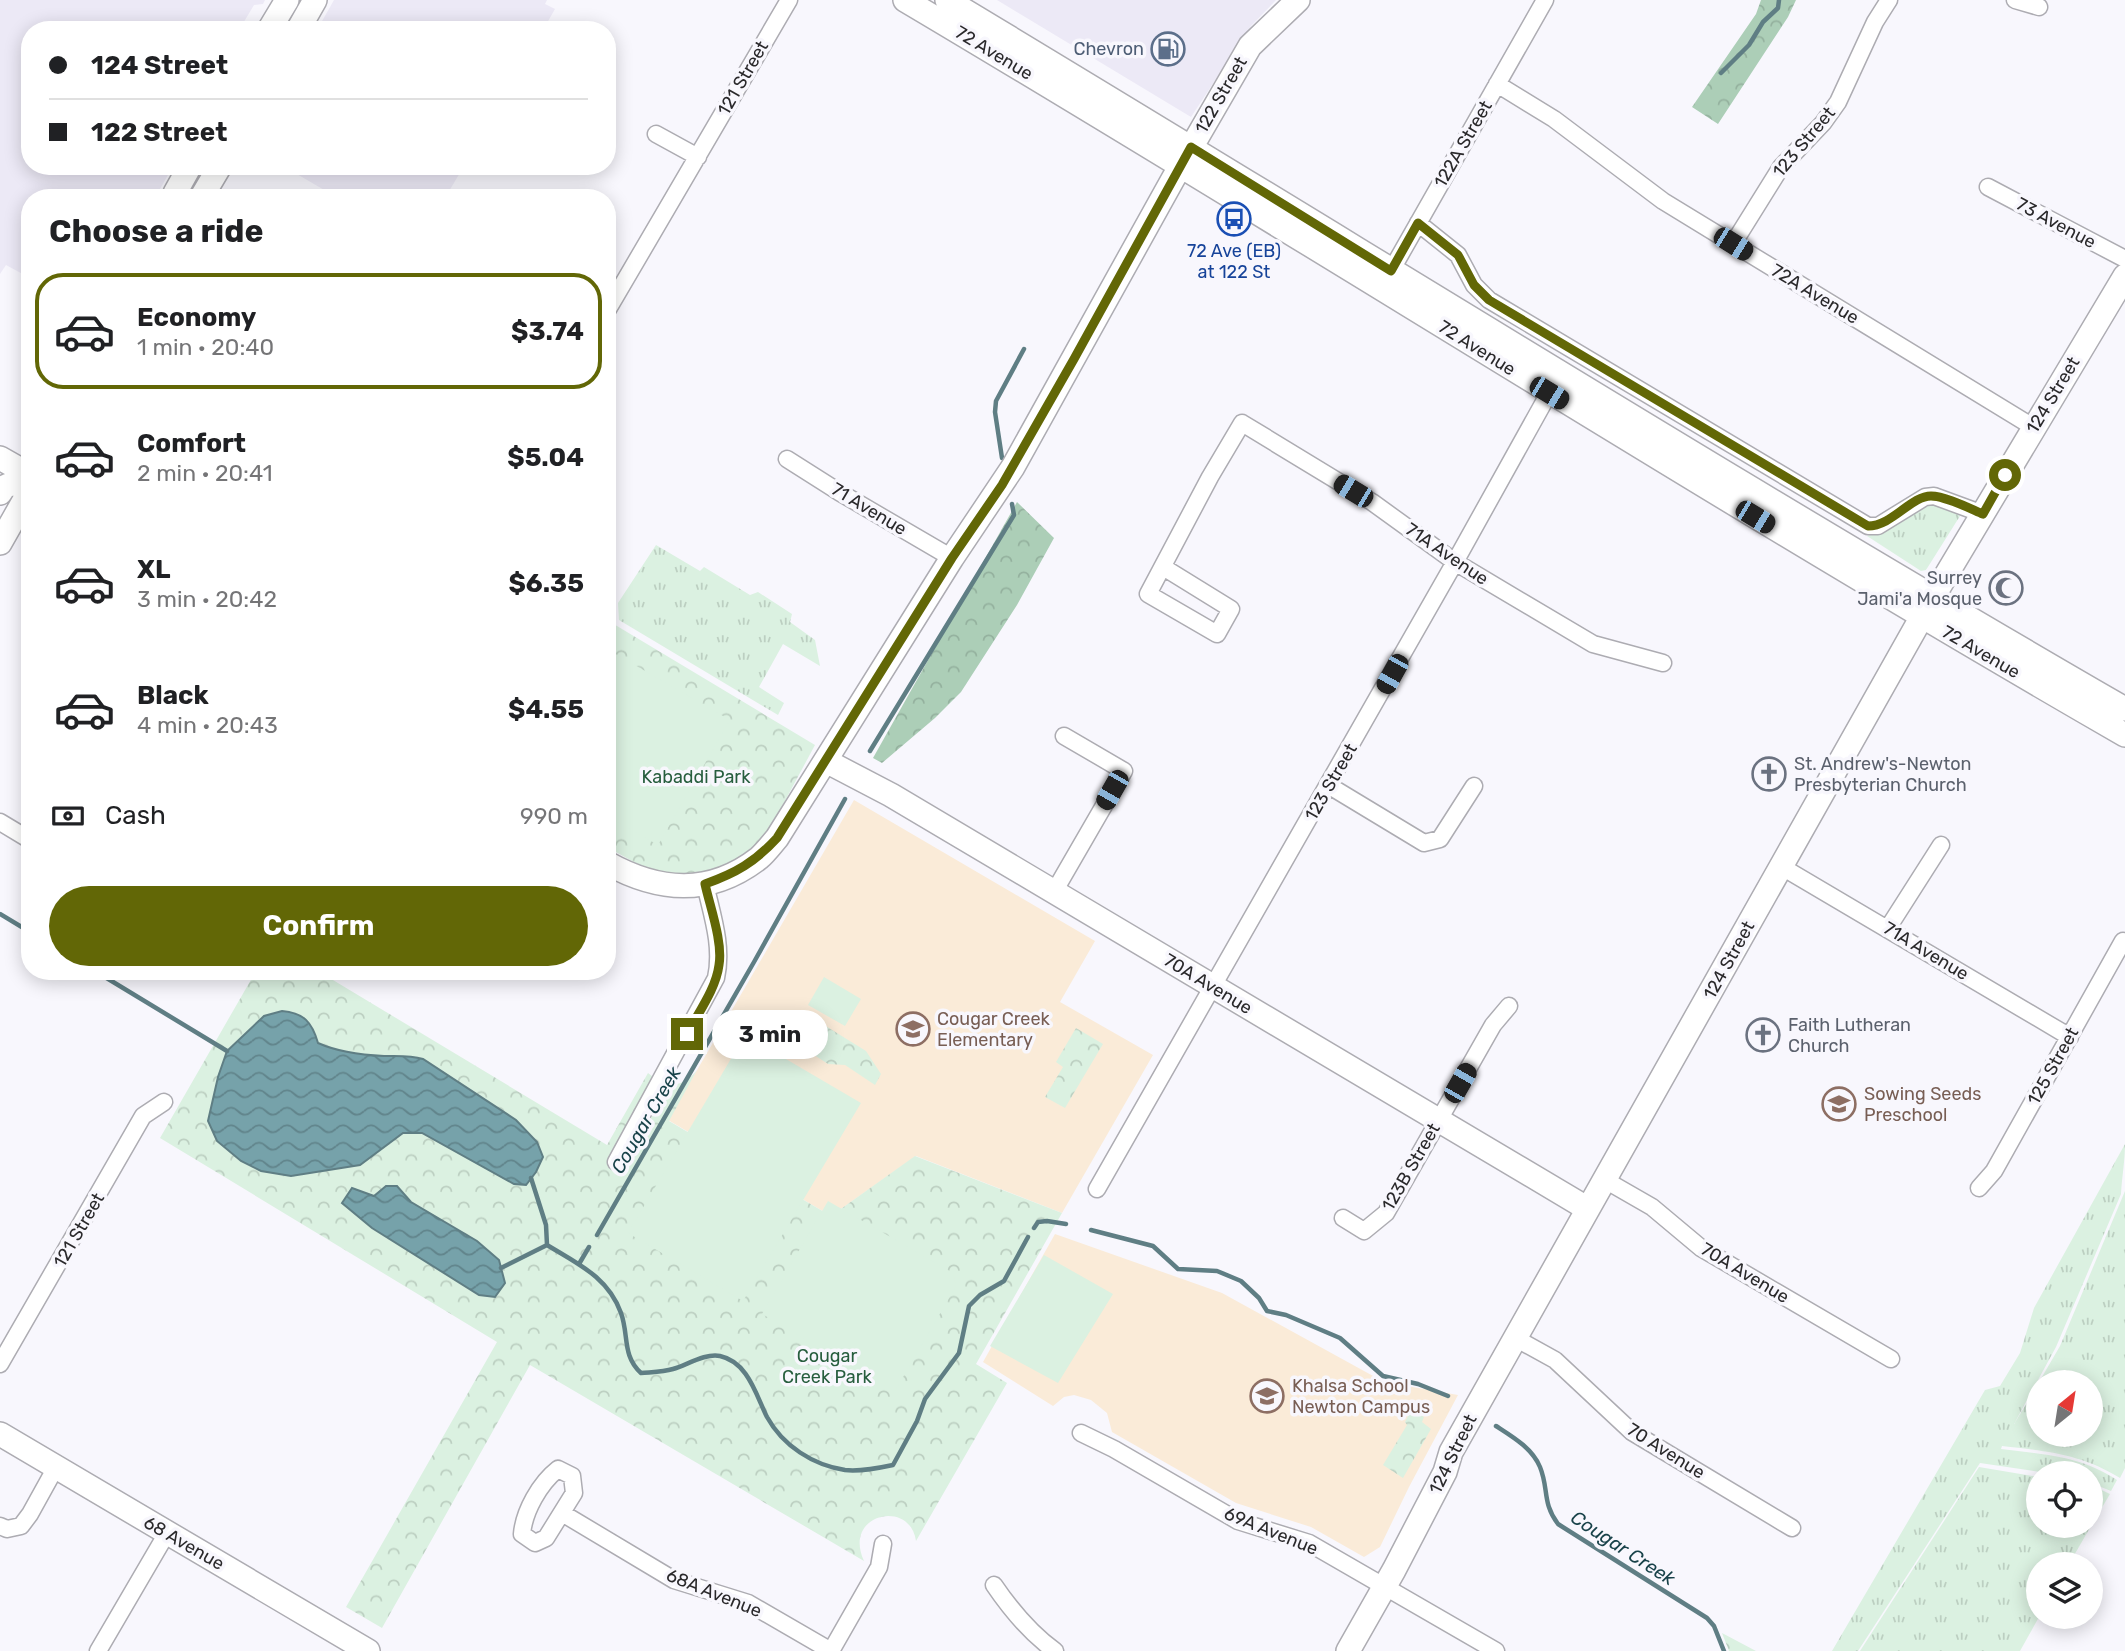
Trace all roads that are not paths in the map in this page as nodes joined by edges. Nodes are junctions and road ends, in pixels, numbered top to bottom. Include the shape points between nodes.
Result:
1 (287, 0) edge
2 (316, 0) edge
3 (789, 0) edge
4 (905, 0) edge
5 (947, 0) edge
6 (1298, 0) edge
7 (1545, 0) edge
8 (1889, 0) edge
9 (2015, 0) edge
10 (2039, 7) dead end
11 (275, 21) edge
12 (303, 21) edge
13 (1497, 84) junction
14 (656, 134) dead end
15 (698, 157) junction
16 (1185, 157) junction
17 (1988, 187) dead end
18 (1418, 223) junction
19 (1733, 244) junction
20 (2125, 259) edge
21 (2125, 276) edge
22 (1386, 280) junction
23 (616, 296) edge
24 (1554, 383) junction
25 (2033, 427) junction
26 (0, 457) edge
27 (787, 458) dead end
28 (21, 470) edge
29 (21, 478) edge
30 (0, 493) edge
31 (21, 506) edge
32 (1983, 514) junction
33 (0, 543) edge
34 (952, 558) junction
35 (1455, 562) junction
36 (1163, 567) junction
37 (1928, 607) junction
38 (1663, 663) dead end
39 (2125, 709) edge
40 (2125, 735) edge
41 (1064, 736) dead end
42 (826, 761) junction
43 (1328, 785) junction
44 (1474, 786) dead end
45 (0, 822) edge
46 (21, 835) edge
47 (1941, 845) dead end
48 (1782, 867) junction
49 (616, 868) edge
50 (705, 884) junction
51 (1054, 892) junction
52 (1888, 928) junction
53 (2123, 941) edge
54 (1214, 987) junction
55 (1509, 1006) dead end
56 (2070, 1037) junction
57 (164, 1102) dead end
58 (1438, 1121) junction
59 (616, 1162) dead end
60 (1605, 1180) junction
61 (1979, 1188) dead end
62 (1097, 1189) dead end
63 (1588, 1209) junction
64 (1343, 1218) dead end
65 (1515, 1338) junction
66 (1891, 1359) dead end
67 (0, 1364) edge
68 (1081, 1433) dead end
69 (0, 1434) edge
70 (56, 1467) junction
71 (562, 1513) dead end
72 (0, 1526) edge
73 (1792, 1528) dead end
74 (167, 1533) junction
75 (883, 1544) dead end
76 (1380, 1583) junction
77 (994, 1585) dead end
78 (1037, 1646) edge
79 (98, 1651) edge
80 (368, 1651) edge
81 (831, 1651) edge
82 (1055, 1651) edge
83 (1335, 1651) edge
84 (1348, 1651) edge
85 (1496, 1651) edge

1 - 11 street
2 - 12 street
3 - 15 street, 121 Street
4 - 16 street, 72 Avenue
5 - 16 street, 72 Avenue
6 - 16 street, 122 Street via 1250,46
7 - 13 street, 122A Street
8 - 19 street, 123 Street via 1838,102 1781,167
9 - 10 street
13 - 18 street, 122A Street
13 - 19 street, 72A Avenue via 1554,119 1663,201
14 - 15 street
15 - 23 street, 121 Street
16 - 22 street, 72 Avenue
16 - 34 street, 122 Street via 1013,467
17 - 20 street, 73 Avenue
18 - 22 street, 122A Street
18 - 32 street via 1458,255 1474,285 1489,300 1868,526 1878,526 1924,497 1934,496
19 - 25 street, 72A Avenue
21 - 25 street, 124 Street
22 - 24 street, 72 Avenue
24 - 35 street, 123 Street
24 - 37 street, 72 Avenue
25 - 32 street, 124 Street
26 - 28 street
27 - 34 street, 71 Avenue
29 - 30 street
31 - 33 street
32 - 37 street, 124 Street
34 - 42 street, 122 Street
35 - 36 street, 71A Avenue via 1372,502 1241,423
35 - 38 street, 71A Avenue via 1593,644
35 - 43 street, 123 Street
36 - 36 street via 1147,594 1217,634 1231,609
37 - 39 street, 72 Avenue
37 - 40 street, 72 Avenue
37 - 48 street, 124 Street
41 - 51 street via 1124,771
42 - 50 street, 122 Street via 760,858
42 - 51 street, 70A Avenue
43 - 44 street via 1424,842 1440,839
43 - 54 street, 123 Street
45 - 46 street
47 - 52 street
48 - 52 street, 71A Avenue
48 - 60 street, 124 Street
49 - 50 street via 656,884
50 - 59 street via 719,945 716,978
51 - 54 street, 70A Avenue
52 - 56 street, 71A Avenue
53 - 56 street, 125 Street
54 - 58 street, 70A Avenue
54 - 62 street, 123 Street
55 - 58 street, 123B Street via 1493,1025
56 - 61 street, 125 Street via 1994,1171
57 - 67 street, 121 Street via 143,1116
58 - 63 street, 70A Avenue
58 - 64 street, 123B Street via 1386,1213 1364,1231
60 - 63 street, 124 Street
60 - 66 street, 70A Avenue via 1652,1208 1701,1248
63 - 65 street, 124 Street
65 - 73 street, 70 Avenue via 1555,1360 1632,1432
65 - 76 street, 124 Street
68 - 76 street, 69A Avenue via 1238,1521 1309,1543
69 - 70 street, 68 Avenue
70 - 72 street via 21,1526
70 - 74 street, 68 Avenue
71 - 81 street, 68A Avenue via 674,1580 748,1604
74 - 79 street
74 - 80 street, 68 Avenue
75 - 81 street via 879,1567
76 - 83 street
76 - 84 street, 124 Street
76 - 85 street, 69A Avenue
77 - 78 street
78 - 82 street

